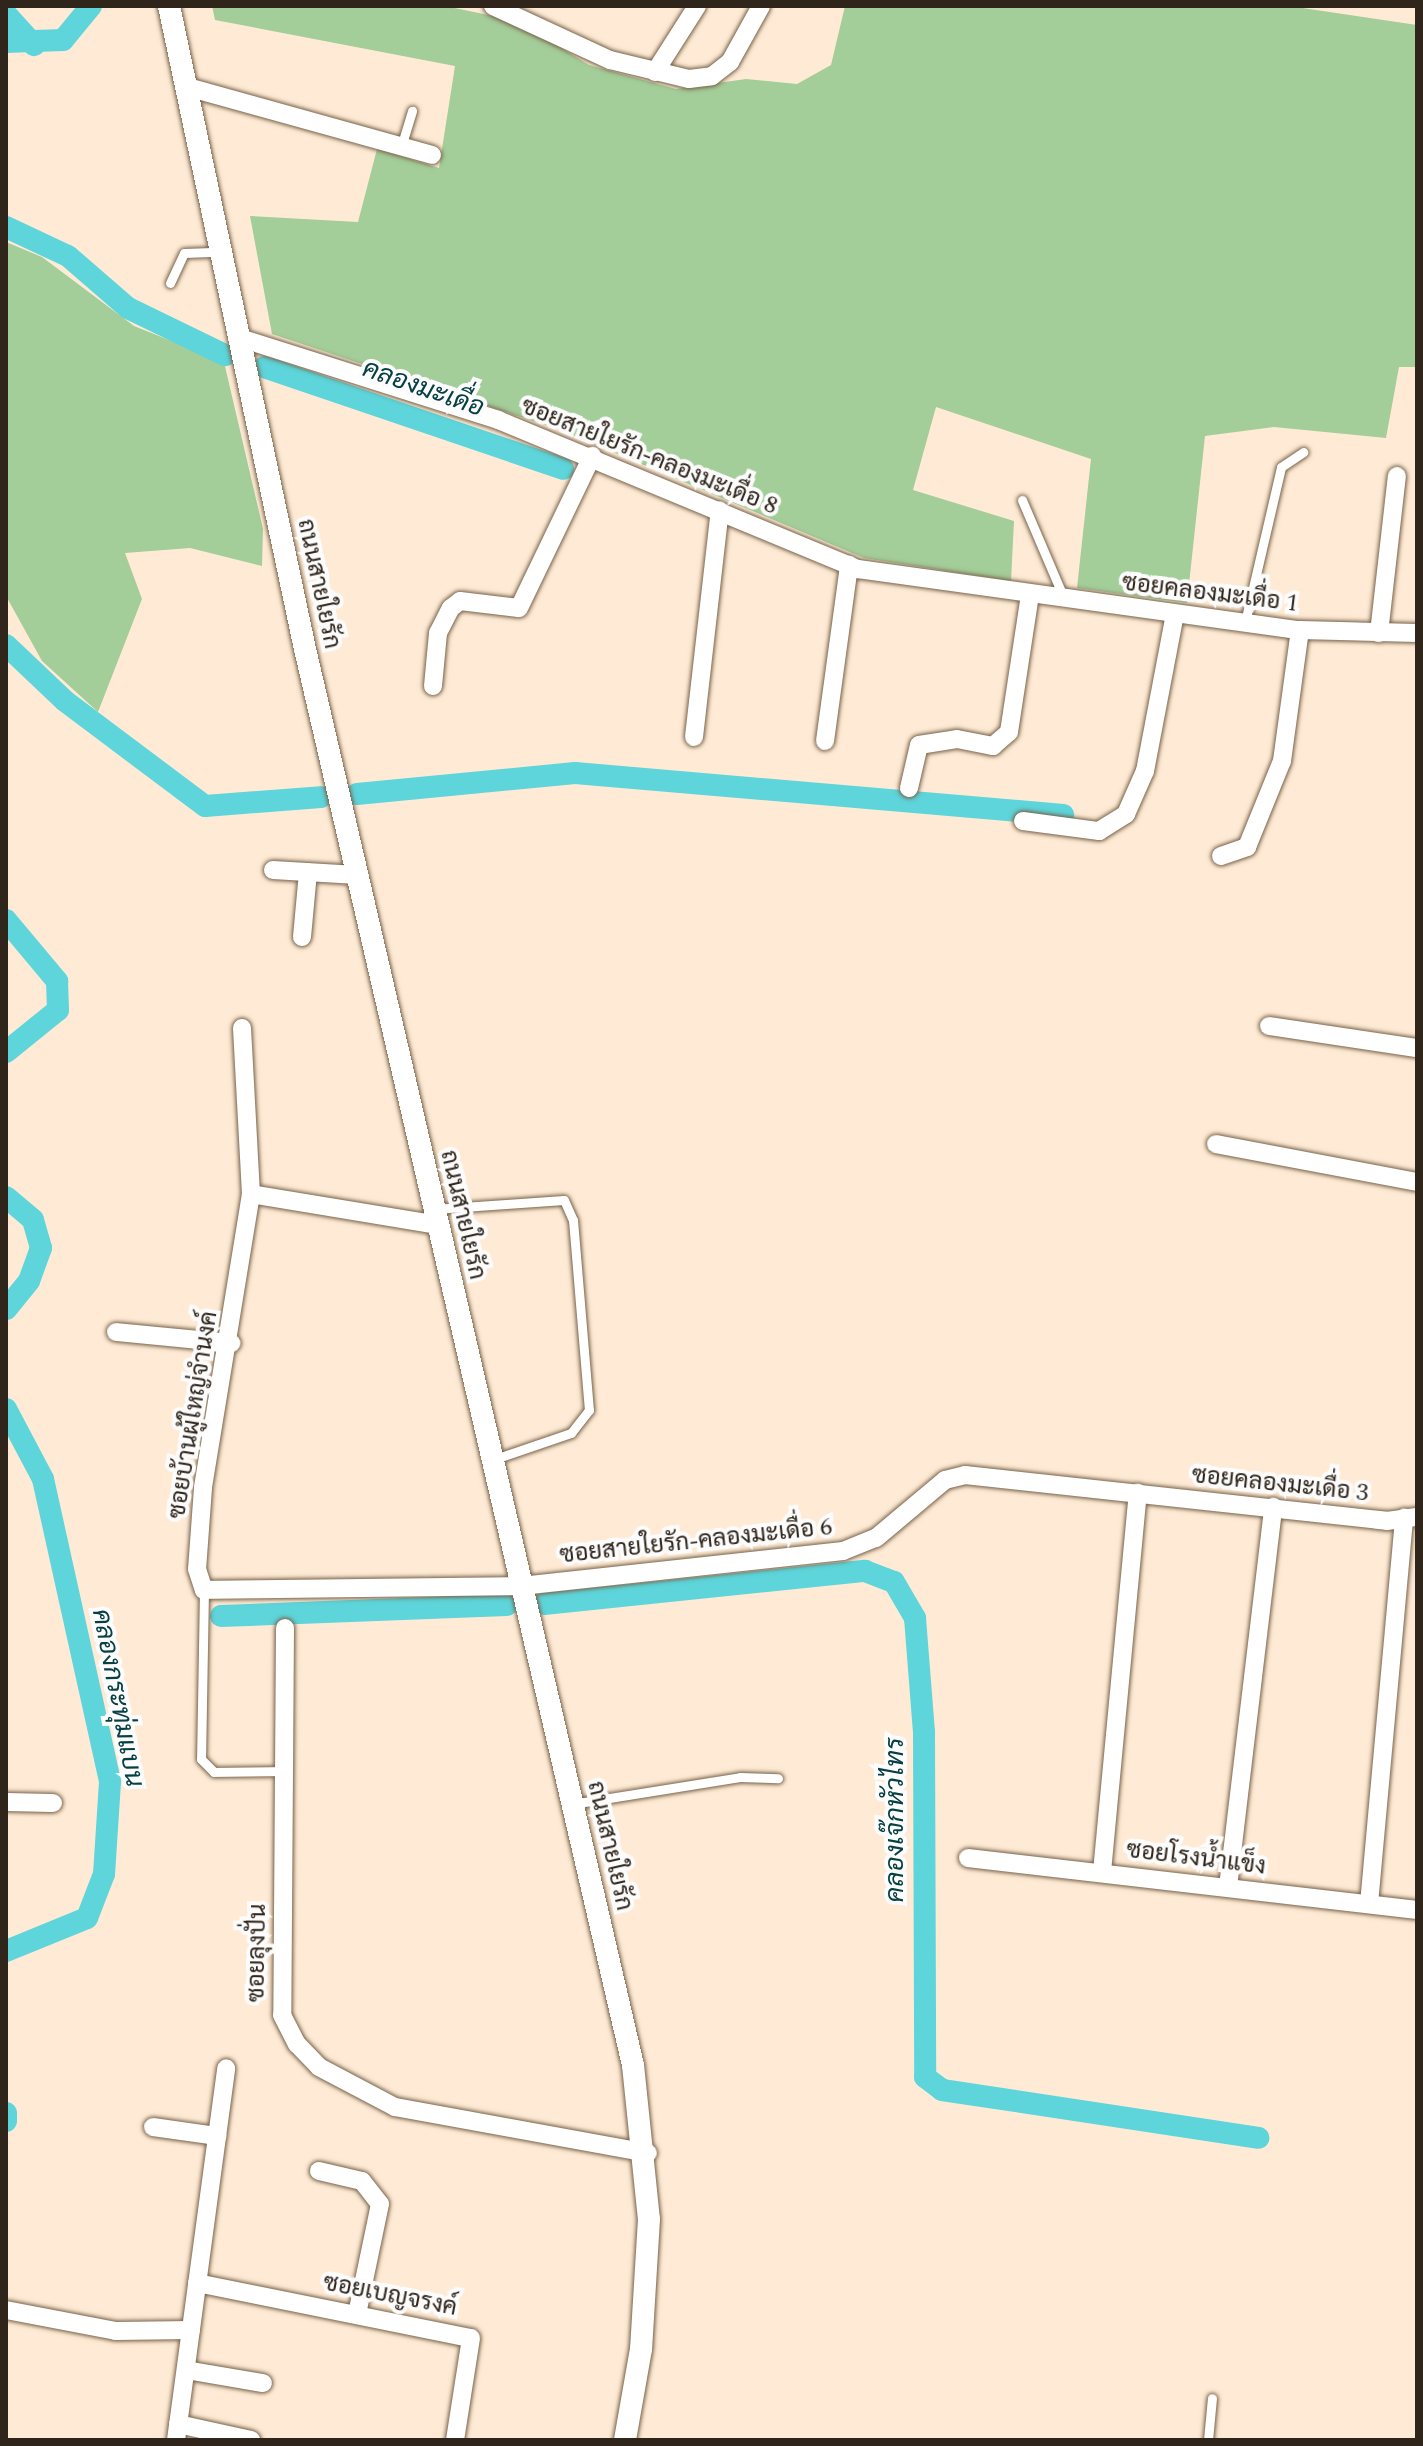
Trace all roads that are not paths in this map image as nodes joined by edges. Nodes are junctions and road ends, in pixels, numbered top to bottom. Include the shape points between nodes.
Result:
1 (169, 6) edge
2 (493, 6) edge
3 (697, 6) edge
4 (761, 6) edge
5 (655, 72) junction
6 (191, 88) junction
7 (412, 111) dead end
8 (401, 147) junction
9 (432, 155) dead end
10 (223, 252) junction
11 (170, 283) dead end
12 (240, 338) junction
13 (1303, 452) dead end
14 (592, 456) junction
15 (1397, 476) dead end
16 (1022, 500) dead end
17 (720, 510) junction
18 (849, 565) junction
19 (998, 591) joint
20 (1030, 595) junction
21 (1064, 599) junction
22 (1175, 614) junction
23 (1245, 622) junction
24 (1300, 630) junction
25 (1379, 633) junction
26 (1417, 633) edge
27 (433, 686) dead end
28 (694, 737) dead end
29 (825, 741) dead end
30 (909, 788) dead end
31 (1023, 821) dead end
32 (1221, 856) dead end
33 (273, 870) dead end
34 (308, 872) junction
35 (357, 875) junction
36 (302, 937) dead end
37 (1269, 1026) dead end
38 (242, 1028) dead end
39 (1417, 1048) edge
40 (1216, 1144) dead end
41 (1417, 1182) edge
42 (251, 1194) junction
43 (436, 1217) junction
44 (116, 1332) dead end
45 (231, 1343) junction
46 (492, 1460) junction
47 (1138, 1493) junction
48 (1273, 1507) junction
49 (1410, 1517) edge
50 (521, 1586) junction
51 (204, 1590) junction
52 (285, 1628) dead end
53 (284, 1771) junction
54 (778, 1778) dead end
55 (6, 1802) edge
56 (53, 1803) dead end
57 (572, 1804) junction
58 (968, 1858) dead end
59 (1102, 1872) junction
60 (1228, 1887) junction
61 (1369, 1904) junction
62 (1417, 1910) edge
63 (226, 2068) dead end
64 (153, 2127) dead end
65 (217, 2136) junction
66 (648, 2153) junction
67 (319, 2171) dead end
68 (197, 2283) junction
69 (6, 2310) edge
70 (357, 2314) junction
71 (191, 2330) junction
72 (186, 2370) junction
73 (263, 2383) dead end
74 (1212, 2398) dead end
75 (177, 2432) edge
76 (251, 2440) edge
77 (455, 2440) edge
78 (625, 2440) edge
79 (1208, 2440) edge

1 - 6 street, ถนนสายใยรัก
2 - 5 street via 610,60
3 - 5 street via 684,37
4 - 5 street via 730,62 712,76
6 - 8 street
6 - 10 street, ถนนสายใยรัก
7 - 8 lane
8 - 9 street
10 - 11 lane via 184,253
10 - 12 street, ถนนสายใยรัก
12 - 14 street, ซอยสายใยรัก-คลองมะเดื่อ 8
12 - 35 street, ถนนสายใยรัก
13 - 23 lane via 1281,467
14 - 17 street, ซอยสายใยรัก-คลองมะเดื่อ 8
14 - 27 street via 519,608 460,601 451,608 438,633
15 - 25 street
16 - 21 lane
17 - 18 street, ซอยสายใยรัก-คลองมะเดื่อ 8
17 - 28 street
18 - 19 street, ซอยสายใยรัก-คลองมะเดื่อ 8
18 - 29 street
19 - 20 street, ซอยคลองมะเดื่อ 1
20 - 21 street, ซอยคลองมะเดื่อ 1
20 - 30 street via 1009,732 993,746 957,739 919,745
21 - 22 street, ซอยคลองมะเดื่อ 1
22 - 23 street, ซอยคลองมะเดื่อ 1
22 - 31 street via 1145,771 1126,814 1099,831
23 - 24 street, ซอยคลองมะเดื่อ 1
24 - 25 street, ซอยคลองมะเดื่อ 1
24 - 32 street via 1282,761 1247,847
25 - 26 street, ซอยคลองมะเดื่อ 1
33 - 34 street
34 - 35 street
34 - 36 street
35 - 43 street, ถนนสายใยรัก
37 - 39 street
38 - 42 street, ซอยบ้านผู้ใหญ่จำนงค์
40 - 41 street
42 - 43 street
42 - 45 street, ซอยบ้านผู้ใหญ่จำนงค์
43 - 46 street, ถนนสายใยรัก
43 - 46 lane via 564,1200 573,1220 589,1410 571,1433
44 - 45 street
45 - 51 street, ซอยบ้านผู้ใหญ่จำนงค์ via 203,1488 197,1569
46 - 50 street, ถนนสายใยรัก
47 - 48 street, ซอยคลองมะเดื่อ 3
47 - 50 street, ซอยสายใยรัก-คลองมะเดื่อ 6 via 965,1475 945,1480 876,1538 843,1551
47 - 59 street
48 - 49 street, ซอยคลองมะเดื่อ 3
48 - 60 street
49 - 61 street
50 - 51 street
50 - 57 street, ถนนสายใยรัก
51 - 53 lane via 205,1769
52 - 53 street, ซอยลุงปั่น
53 - 66 street, ซอยลุงปั่น via 282,2015 319,2067 395,2107
54 - 57 lane via 740,1777
55 - 56 street
57 - 66 street, ถนนสายใยรัก
58 - 59 street, ซอยโรงน้ำแข็ง
59 - 60 street, ซอยโรงน้ำแข็ง
60 - 61 street, ซอยโรงน้ำแข็ง
61 - 62 street, ซอยโรงน้ำแข็ง
63 - 65 street
64 - 65 street
65 - 68 street
66 - 78 street, ถนนสายใยรัก via 647,2288
67 - 70 street via 362,2181 380,2204
68 - 70 street, ซอยเบญจรงค์
68 - 71 street
69 - 71 street via 116,2331
70 - 77 street, ซอยเบญจรงค์ via 471,2338
71 - 72 street
72 - 73 street
72 - 75 street
74 - 79 lane
75 - 76 street

